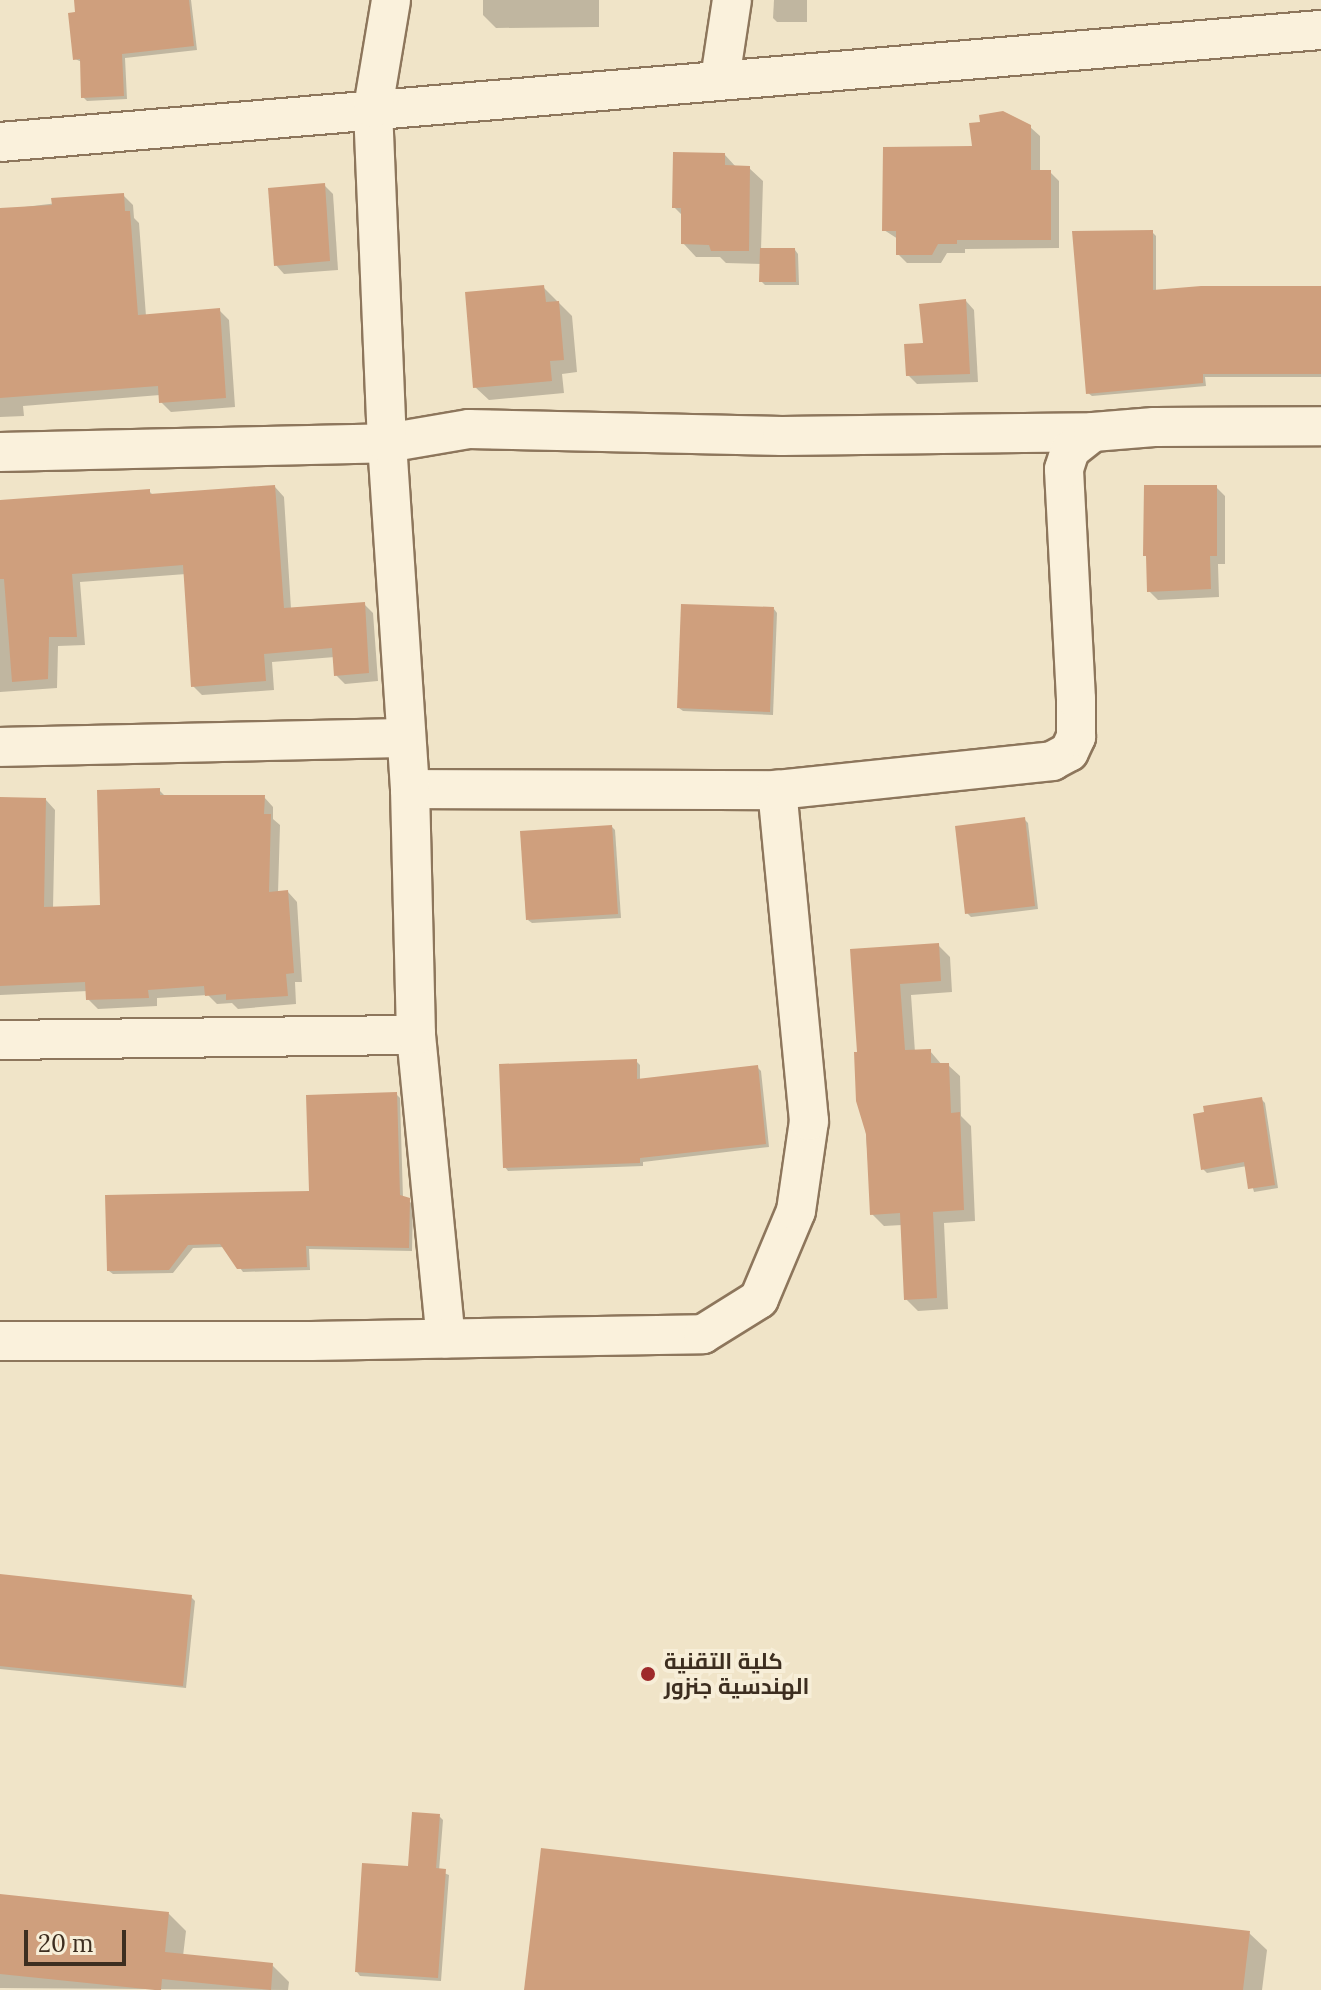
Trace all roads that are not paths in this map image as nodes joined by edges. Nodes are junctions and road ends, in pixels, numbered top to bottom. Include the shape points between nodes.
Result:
1 (391, 0) edge
2 (732, 0) edge
3 (1321, 30) edge
4 (720, 79) junction
5 (373, 108) junction
6 (0, 142) edge
7 (1321, 426) edge
8 (1093, 432) junction
9 (387, 443) junction
10 (0, 452) edge
11 (405, 738) junction
12 (0, 747) edge
13 (410, 789) junction
14 (777, 790) junction
15 (416, 1035) junction
16 (0, 1040) edge
17 (446, 1339) junction
18 (0, 1341) edge

1 - 5 street
2 - 4 street
3 - 4 street
4 - 5 street
5 - 6 street
5 - 9 street
7 - 8 street
8 - 9 street via 782,436 469,429
8 - 14 street via 1070,450 1064,469 1076,699 1076,737 1069,752 1052,761
9 - 10 street
9 - 11 street
11 - 12 street
11 - 13 street
13 - 14 street
13 - 15 street
14 - 17 street via 809,1121 796,1211 759,1299 703,1334
15 - 16 street
15 - 17 street
17 - 18 street

